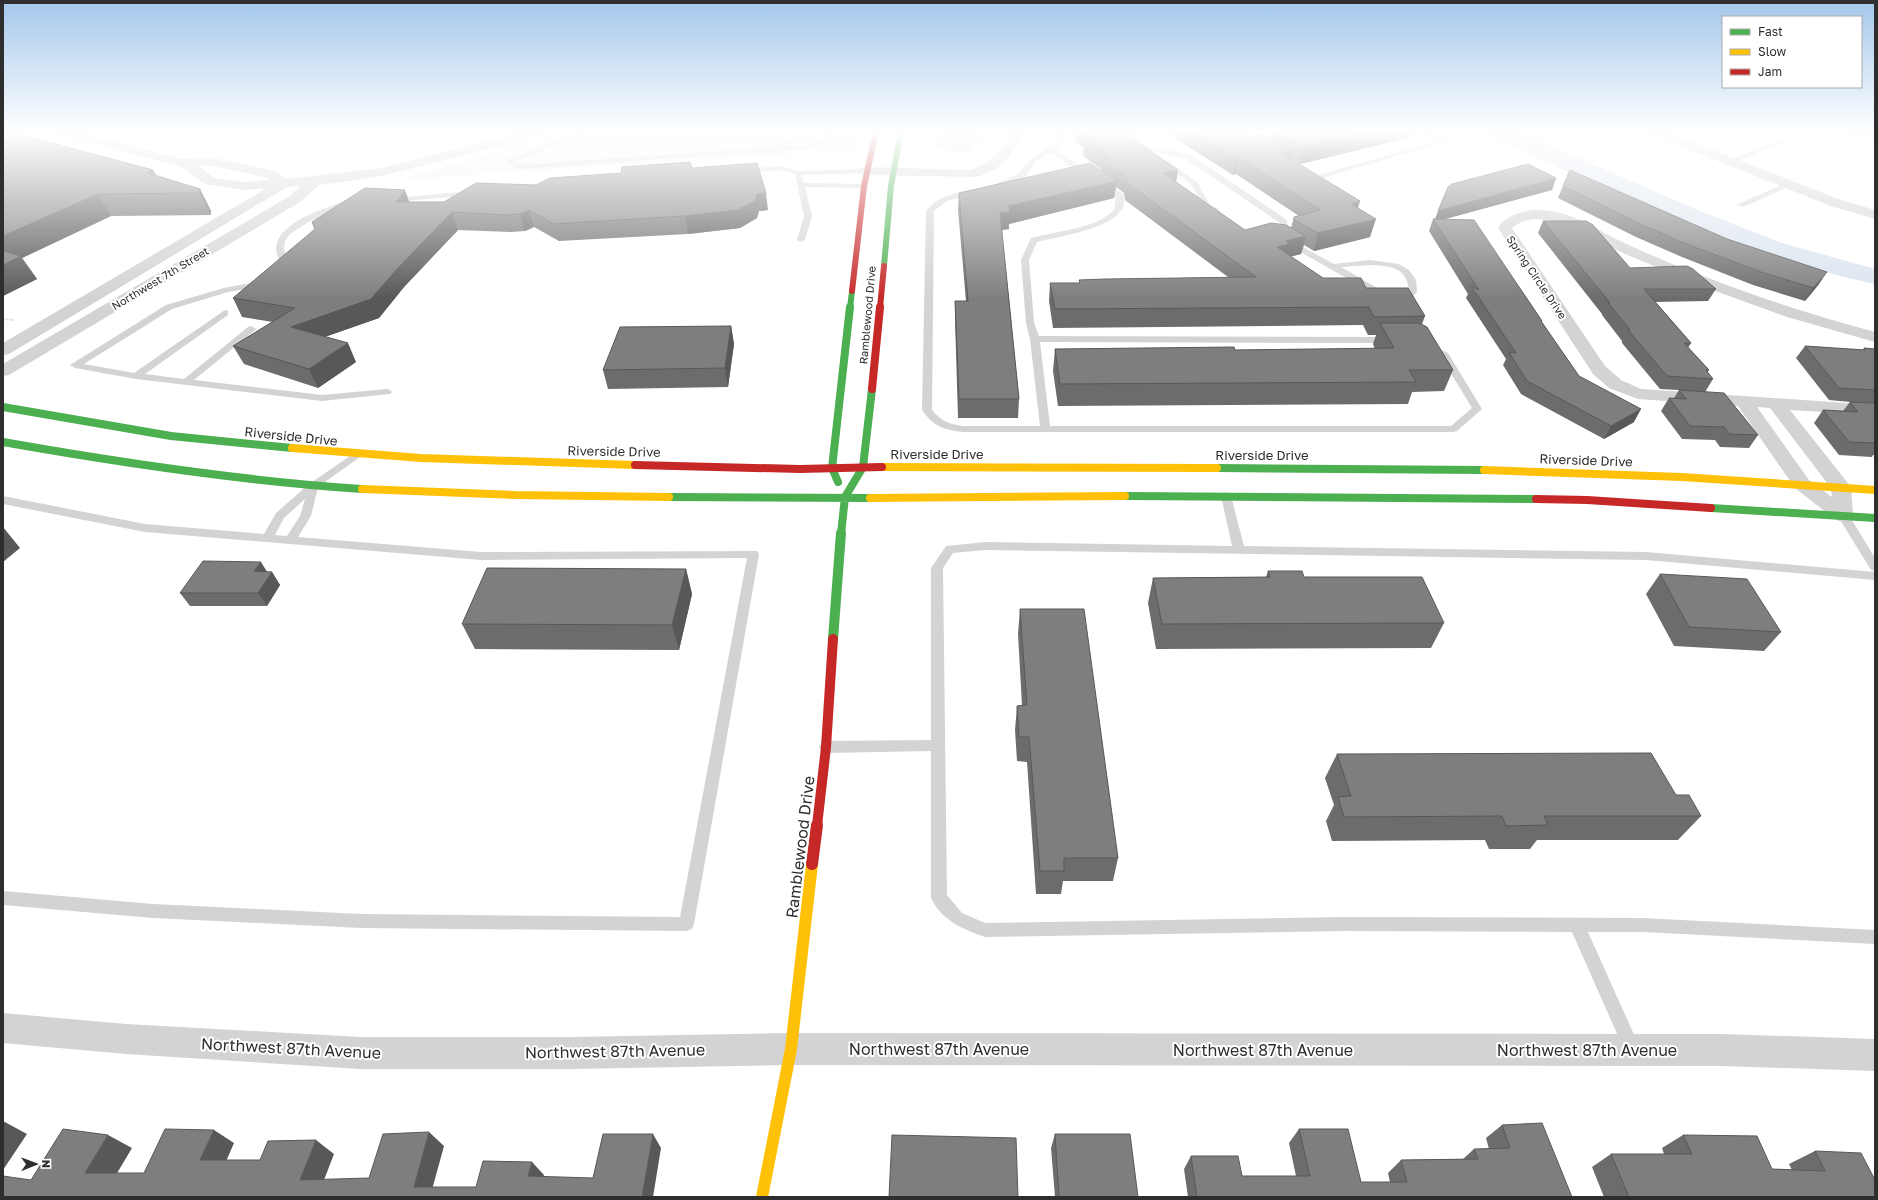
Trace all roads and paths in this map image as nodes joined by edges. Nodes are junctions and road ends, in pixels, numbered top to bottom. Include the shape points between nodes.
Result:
1 (278, 187) edge
2 (309, 187) edge
3 (801, 187) edge
4 (864, 187) edge
5 (891, 187) edge
6 (987, 187) edge
7 (1107, 187) edge
8 (1196, 187) edge
9 (1232, 187) edge
10 (1783, 187) edge
11 (1797, 187) edge
12 (482, 192) edge
13 (388, 200) edge
14 (356, 203) edge
15 (1740, 206) dead end
16 (1220, 214) edge
17 (1875, 214) edge
18 (801, 240) dead end
19 (1334, 266) junction
20 (277, 275) edge
21 (266, 281) edge
22 (225, 313) dead end
23 (251, 328) dead end
24 (1875, 337) edge
25 (1035, 339) junction
26 (1397, 340) edge
27 (1419, 343) edge
28 (3, 350) edge
29 (3, 371) edge
30 (136, 376) junction
31 (187, 381) junction
32 (387, 392) dead end
33 (1743, 401) junction
34 (1775, 403) junction
35 (3, 407) edge
36 (1875, 410) edge
37 (1045, 429) junction
38 (3, 442) edge
39 (356, 455) junction
40 (863, 467) junction
41 (832, 468) junction
42 (1802, 484) junction
43 (313, 486) junction
44 (1841, 487) junction
45 (1875, 490) edge
46 (1226, 496) junction
47 (845, 497) junction
48 (3, 500) edge
49 (1843, 515) junction
50 (1875, 518) edge
51 (267, 539) junction
52 (289, 541) junction
53 (1238, 550) junction
54 (1875, 567) edge
55 (1875, 576) edge
56 (938, 745) junction
57 (826, 747) junction
58 (3, 898) edge
59 (1577, 925) junction
60 (1875, 937) edge
61 (3, 1028) edge
62 (791, 1049) junction
63 (1633, 1050) junction
64 (1873, 1058) edge
65 (762, 1197) edge

1 - 28 street, Northwest 7th Street
2 - 29 street, Northwest 7th Street via 294,199
3 - 18 lane via 808,216
4 - 41 street, Ramblewood Drive
5 - 40 street, Ramblewood Drive
6 - 37 lane via 941,200 930,211 927,410 934,421 946,427
7 - 25 lane via 1120,196 1120,206 1114,215 1096,224 1034,240 1025,260 1030,323
8 - 16 lane via 1207,206
9 - 19 lane via 1284,222 1281,239
10 - 15 lane
11 - 17 street via 1836,203
12 - 13 lane
14 - 20 lane via 332,208 291,229 282,239 279,248 286,266 283,272
19 - 19 lane via 1390,299 1407,297 1413,292 1412,280 1395,265 1361,263
21 - 30 lane via 169,307 75,366
22 - 30 lane
23 - 31 lane
24 - 33 street, Spring Circle Drive via 1720,289 1610,242 1564,218 1532,215 1508,222 1505,228 1526,260 1599,370 1615,384 1638,394
25 - 26 lane
25 - 37 lane
27 - 37 lane via 1445,354 1477,409 1453,429
30 - 31 lane
31 - 32 lane via 322,398
33 - 34 street, Spring Circle Drive
33 - 42 street
34 - 36 street, Spring Circle Drive
34 - 44 street
35 - 39 street, Riverside Drive via 172,436
38 - 43 street via 177,471
39 - 41 street, Riverside Drive via 505,462
39 - 43 lane
40 - 41 street, Riverside Drive
40 - 42 street, Riverside Drive via 1466,469 1682,476
40 - 47 street, Ramblewood Drive
41 - 47 street
42 - 44 street, Riverside Drive
42 - 49 street
43 - 47 street via 515,495
43 - 51 lane via 280,516
43 - 52 lane via 306,518
44 - 45 street, Riverside Drive
44 - 49 street
46 - 47 street
46 - 49 street via 1587,500
46 - 53 lane
47 - 57 street, Ramblewood Drive
48 - 51 lane via 145,528
49 - 50 street
49 - 54 lane
51 - 52 lane
52 - 58 lane via 481,556 753,554 686,924 361,921 153,911
53 - 55 lane via 1646,556
53 - 56 lane via 986,546 950,549 937,568
56 - 57 lane
56 - 59 lane via 939,898 958,918 985,930 1345,924
57 - 62 street, Ramblewood Drive
59 - 60 lane via 1642,925
59 - 63 lane
61 - 62 street, Northwest 87th Avenue via 126,1039 360,1053
62 - 63 street, Northwest 87th Avenue
62 - 65 street, Ramblewood Drive
63 - 64 street, Northwest 87th Avenue via 1723,1050

